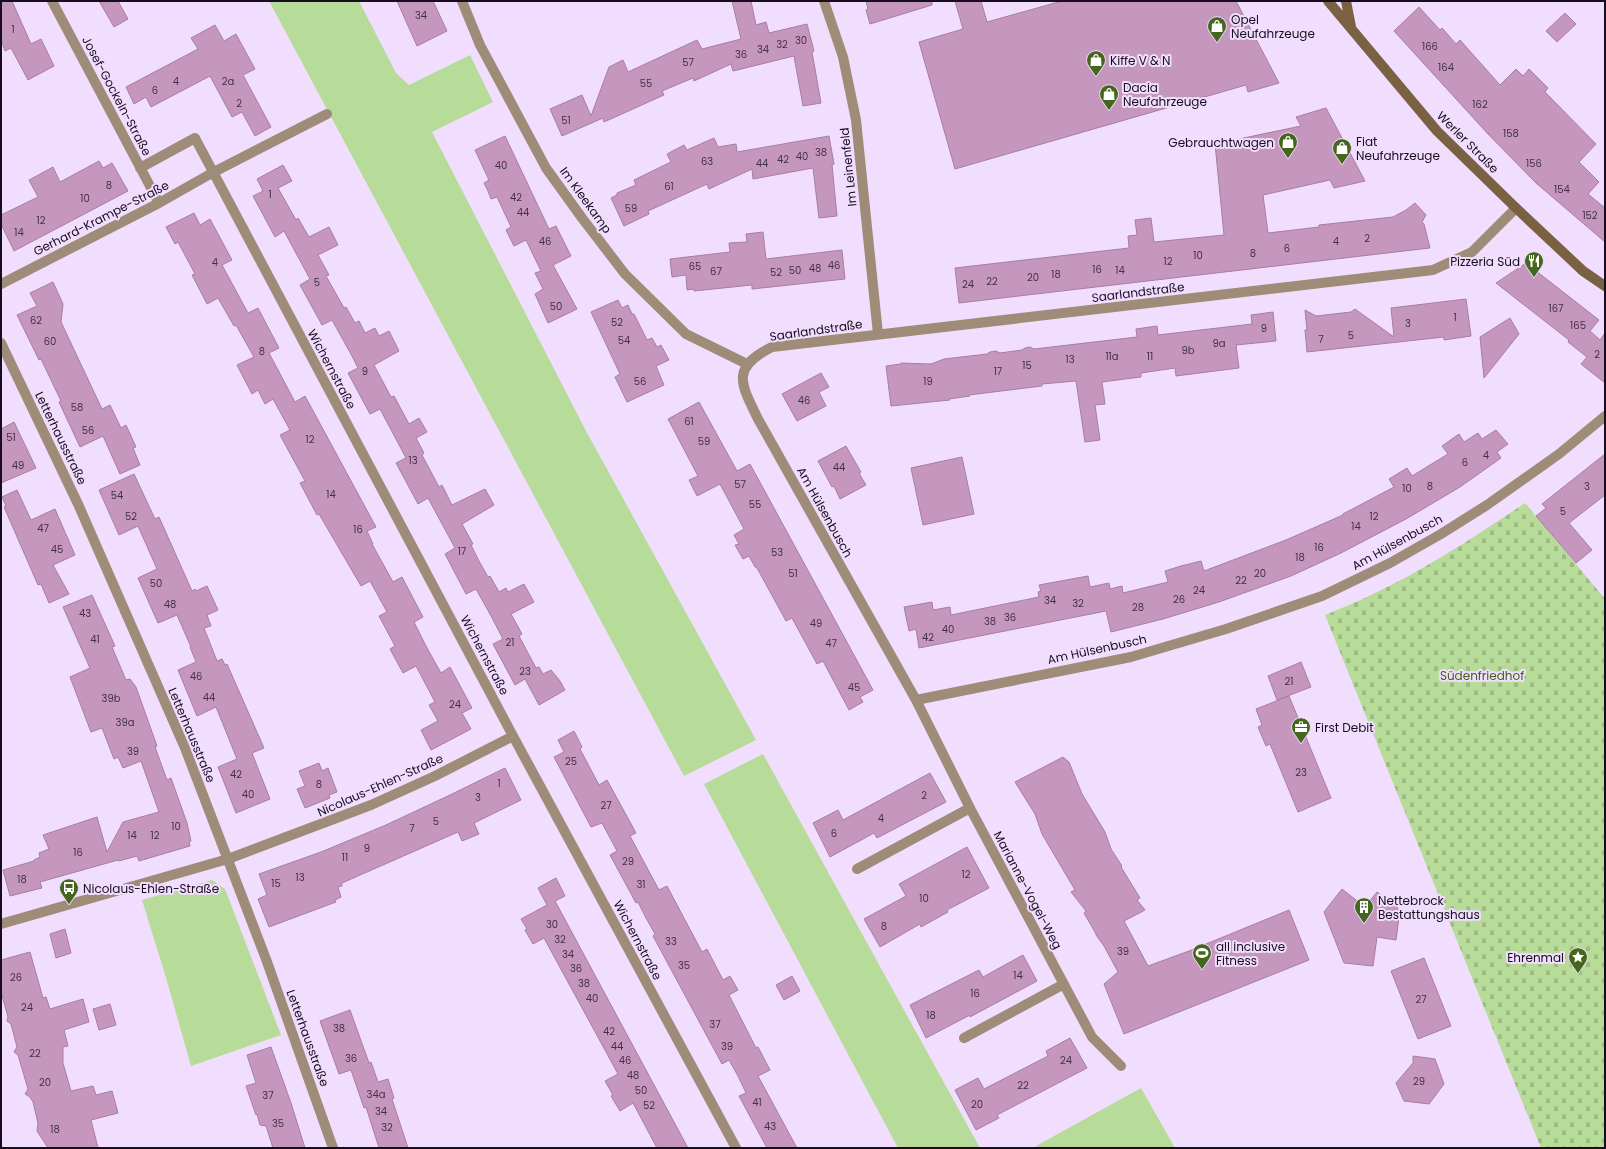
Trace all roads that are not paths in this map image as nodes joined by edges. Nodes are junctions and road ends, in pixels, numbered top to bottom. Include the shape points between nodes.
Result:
1 (52, 1) edge
2 (462, 1) edge
3 (824, 1) edge
4 (1328, 1) edge
5 (1346, 1) edge
6 (1351, 29) junction
7 (327, 114) dead end
8 (140, 168) junction
9 (212, 173) junction
10 (159, 203) junction
11 (1516, 208) junction
12 (1, 284) edge
13 (1605, 286) edge
14 (878, 334) junction
15 (1, 343) edge
16 (747, 364) junction
17 (1605, 416) edge
18 (916, 700) junction
19 (513, 736) junction
20 (970, 808) junction
21 (228, 859) junction
22 (857, 869) dead end
23 (1, 924) edge
24 (1064, 984) junction
25 (964, 1038) dead end
26 (1121, 1066) dead end
27 (333, 1148) edge
28 (736, 1148) edge

1 - 8 street, Josef-Gockeln-Straße
2 - 16 street, Im Kleekamp via 480,45 546,168 625,274 686,334
3 - 14 street, Im Leinenfeld via 843,57 856,120
4 - 6 main road, Werler Straße
5 - 6 main road
6 - 11 main road, Werler Straße via 1437,131
7 - 9 street, Gerhard-Krampe-Straße
8 - 9 street via 195,138
8 - 10 street, Josef-Gockeln-Straße
9 - 10 street, Gerhard-Krampe-Straße
9 - 19 street, Wichernstraße
10 - 12 street, Gerhard-Krampe-Straße
11 - 13 main road, Werler Straße via 1583,271
11 - 14 street, Saarlandstraße via 1472,252 1433,270
14 - 16 street, Saarlandstraße via 772,347 757,354
15 - 21 street, Letterhausstraße via 118,593 185,748
16 - 18 street, Am Hülsenbusch via 743,377 744,389 758,419
17 - 18 street, Am Hülsenbusch via 1559,454 1441,534 1390,563 1322,596 1226,629 1131,657
18 - 20 street, Marianne-Vogel-Weg
19 - 21 street, Nicolaus-Ehlen-Straße via 436,776 371,805
19 - 28 street, Wichernstraße
20 - 22 street
20 - 24 street, Marianne-Vogel-Weg
21 - 23 street, Nicolaus-Ehlen-Straße
21 - 27 street, Letterhausstraße
24 - 25 street
24 - 26 street, Marianne-Vogel-Weg via 1092,1037

